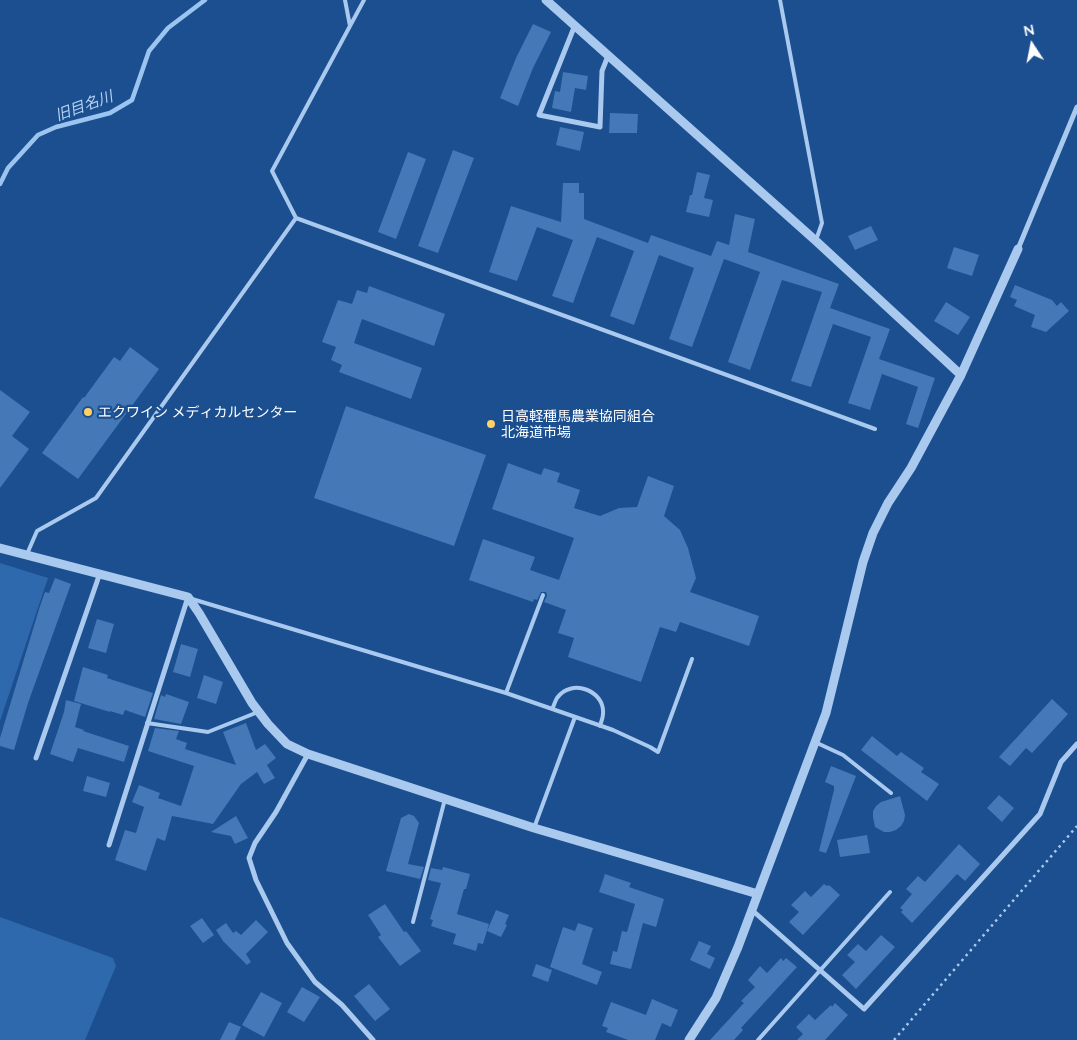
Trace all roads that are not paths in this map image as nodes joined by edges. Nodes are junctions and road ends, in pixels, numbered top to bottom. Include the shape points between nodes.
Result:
1 (345, 0) edge
2 (364, 0) edge
3 (546, 0) edge
4 (780, 0) edge
5 (575, 25) junction
6 (350, 26) junction
7 (609, 55) junction
8 (1077, 106) edge
9 (296, 218) junction
10 (816, 241) junction
11 (1018, 249) joint
12 (960, 375) junction
13 (875, 429) dead end
14 (0, 548) edge
15 (27, 554) junction
16 (100, 573) junction
17 (543, 595) dead end
18 (188, 597) junction
19 (692, 659) dead end
20 (506, 693) junction
21 (552, 709) junction
22 (259, 712) junction
23 (575, 717) junction
24 (147, 723) junction
25 (600, 726) junction
26 (816, 742) junction
27 (1077, 744) edge
28 (308, 754) junction
29 (36, 758) dead end
30 (891, 793) dead end
31 (445, 799) junction
32 (534, 828) junction
33 (109, 845) dead end
34 (890, 892) dead end
35 (758, 894) junction
36 (753, 911) junction
37 (413, 922) dead end
38 (820, 970) junction
39 (373, 1040) edge
40 (689, 1040) edge
41 (758, 1040) edge

1 - 6 lane
2 - 6 lane
3 - 5 street
4 - 10 lane via 822,223
5 - 7 street
5 - 7 street via 539,115 600,127 602,71
6 - 9 lane via 272,171
7 - 10 street
8 - 11 street
9 - 13 lane
9 - 15 lane via 96,498 37,531
10 - 12 street
11 - 12 street
12 - 26 street via 873,532
14 - 15 street
15 - 16 street
16 - 18 street
16 - 29 street
17 - 20 lane
18 - 20 lane
18 - 22 street
18 - 24 street
19 - 25 lane via 658,752
20 - 21 lane
21 - 23 lane
21 - 25 lane via 557,697 567,689 580,687 592,691 601,701 604,713
22 - 24 lane via 208,732
22 - 28 street via 287,744
23 - 25 lane
23 - 32 lane
24 - 33 street
26 - 30 lane via 843,755
26 - 35 street
27 - 38 street via 1061,762 1040,814 864,1009
28 - 31 street
28 - 39 street via 249,858 256,880 287,943 315,982 342,1005
31 - 32 street
31 - 37 lane
32 - 35 street
34 - 38 lane
35 - 36 street
36 - 38 street
36 - 40 street via 716,998
38 - 41 lane

